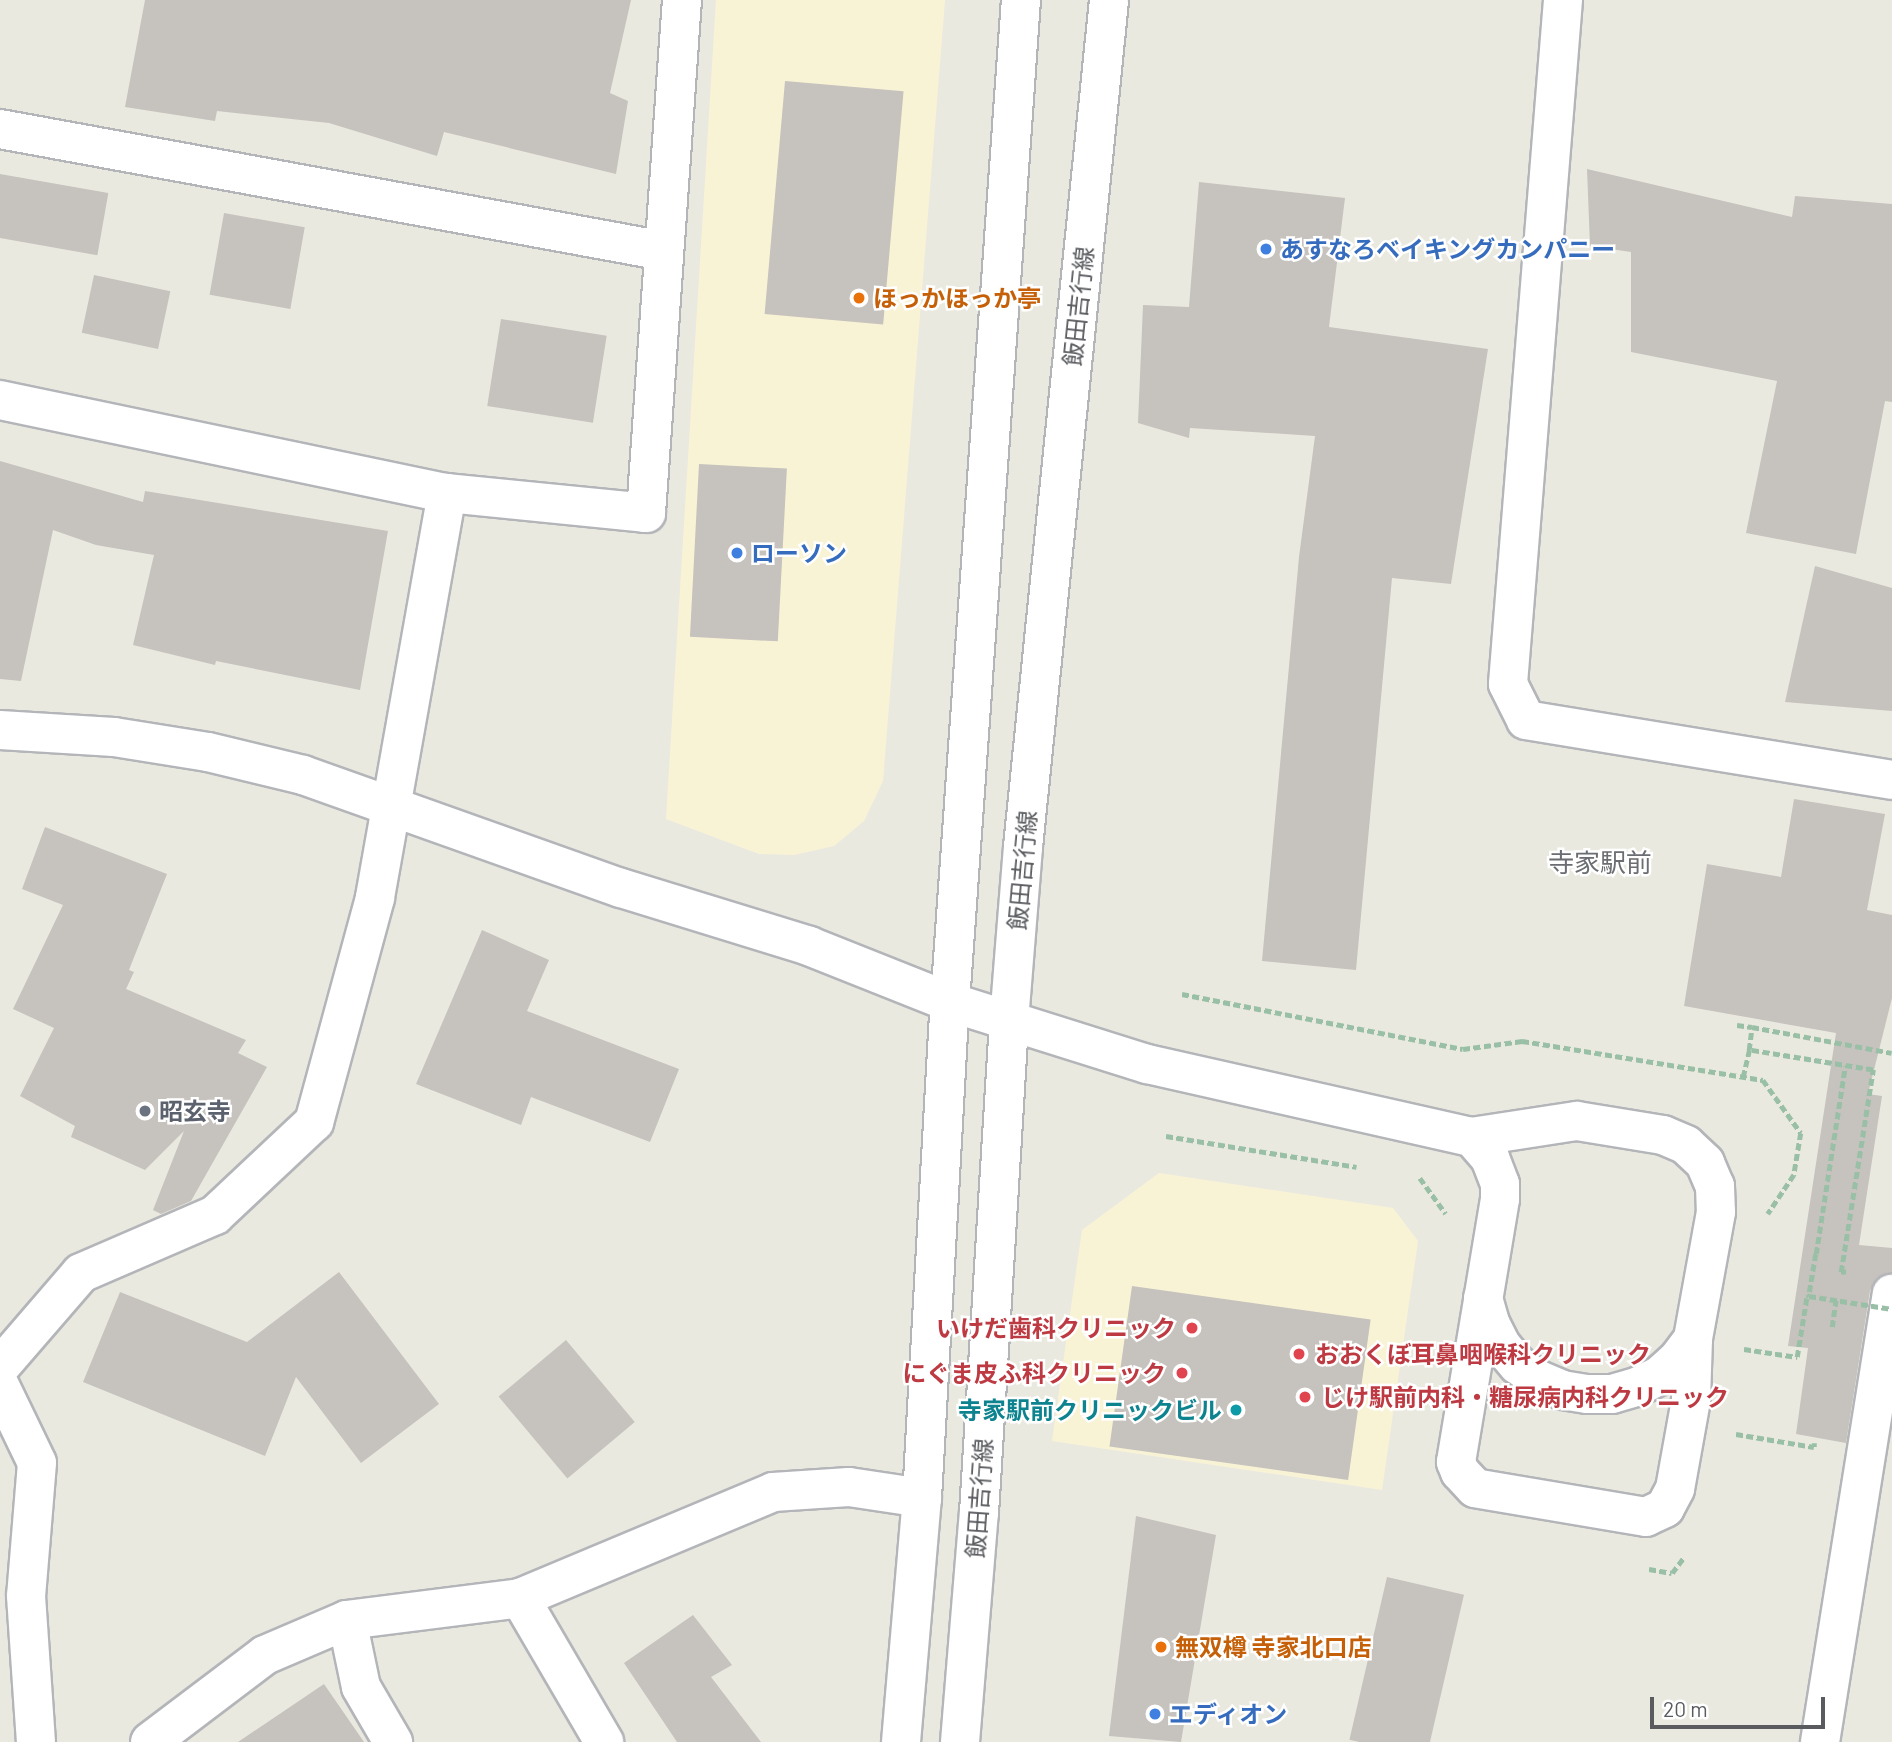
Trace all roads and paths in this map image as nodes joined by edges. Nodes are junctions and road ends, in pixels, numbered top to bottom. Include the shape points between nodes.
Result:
1 (682, 0) edge
2 (1021, 0) edge
3 (1110, 0) edge
4 (1563, 0) edge
5 (0, 129) edge
6 (664, 251) junction
7 (0, 400) edge
8 (447, 493) junction
9 (0, 730) edge
10 (1892, 780) edge
11 (394, 805) junction
12 (950, 1002) junction
13 (1009, 1021) junction
14 (1737, 1025) dead end
15 (1752, 1027) junction
16 (1749, 1050) junction
17 (1892, 1053) edge
18 (1845, 1066) junction
19 (1744, 1077) dead end
20 (1472, 1137) junction
21 (1841, 1272) dead end
22 (1892, 1294) edge
23 (1809, 1296) junction
24 (1483, 1298) junction
25 (1836, 1300) junction
26 (1892, 1309) edge
27 (1832, 1326) dead end
28 (1693, 1339) junction
29 (1743, 1348) dead end
30 (0, 1367) edge
31 (0, 1386) edge
32 (1729, 1433) dead end
33 (1815, 1438) dead end
34 (922, 1498) junction
35 (13, 1595) edge
36 (520, 1598) junction
37 (347, 1620) junction
38 (36, 1742) edge
39 (150, 1742) edge
40 (393, 1742) edge
41 (604, 1742) edge
42 (901, 1742) edge
43 (960, 1742) edge
44 (1820, 1742) edge

1 - 6 street
2 - 12 street
3 - 13 street, 飯田吉行線
4 - 10 street via 1508,684 1526,720
5 - 6 street
6 - 8 street via 646,513
7 - 8 street
8 - 11 street
9 - 11 street via 114,737 208,752 303,775
11 - 12 street via 621,888 809,946
11 - 30 street via 375,898 314,1122 215,1215 80,1273
12 - 13 street
12 - 34 street
13 - 20 street via 1147,1065
13 - 43 street, 飯田吉行線
14 - 15 path
15 - 16 path
15 - 17 path
16 - 18 path
16 - 19 path
18 - 21 path via 1873,1070
18 - 23 path, bridge
20 - 24 street via 1490,1158 1500,1184
20 - 28 street via 1577,1121 1662,1135 1686,1145 1705,1163 1715,1186 1716,1212
22 - 44 street
23 - 25 path, bridge
23 - 29 path via 1797,1357
24 - 28 street via 1501,1345 1518,1365 1562,1390 1612,1394 1637,1387 1659,1376
24 - 28 street via 1456,1462 1466,1481 1485,1490 1635,1517 1665,1508 1675,1489 1688,1413
25 - 26 path, bridge
25 - 27 path
31 - 35 street via 37,1463
32 - 33 path via 1814,1447
34 - 36 street via 849,1487 772,1492
34 - 42 street
35 - 38 street
36 - 37 street
36 - 41 street
37 - 39 street via 265,1655
37 - 40 street via 361,1687

